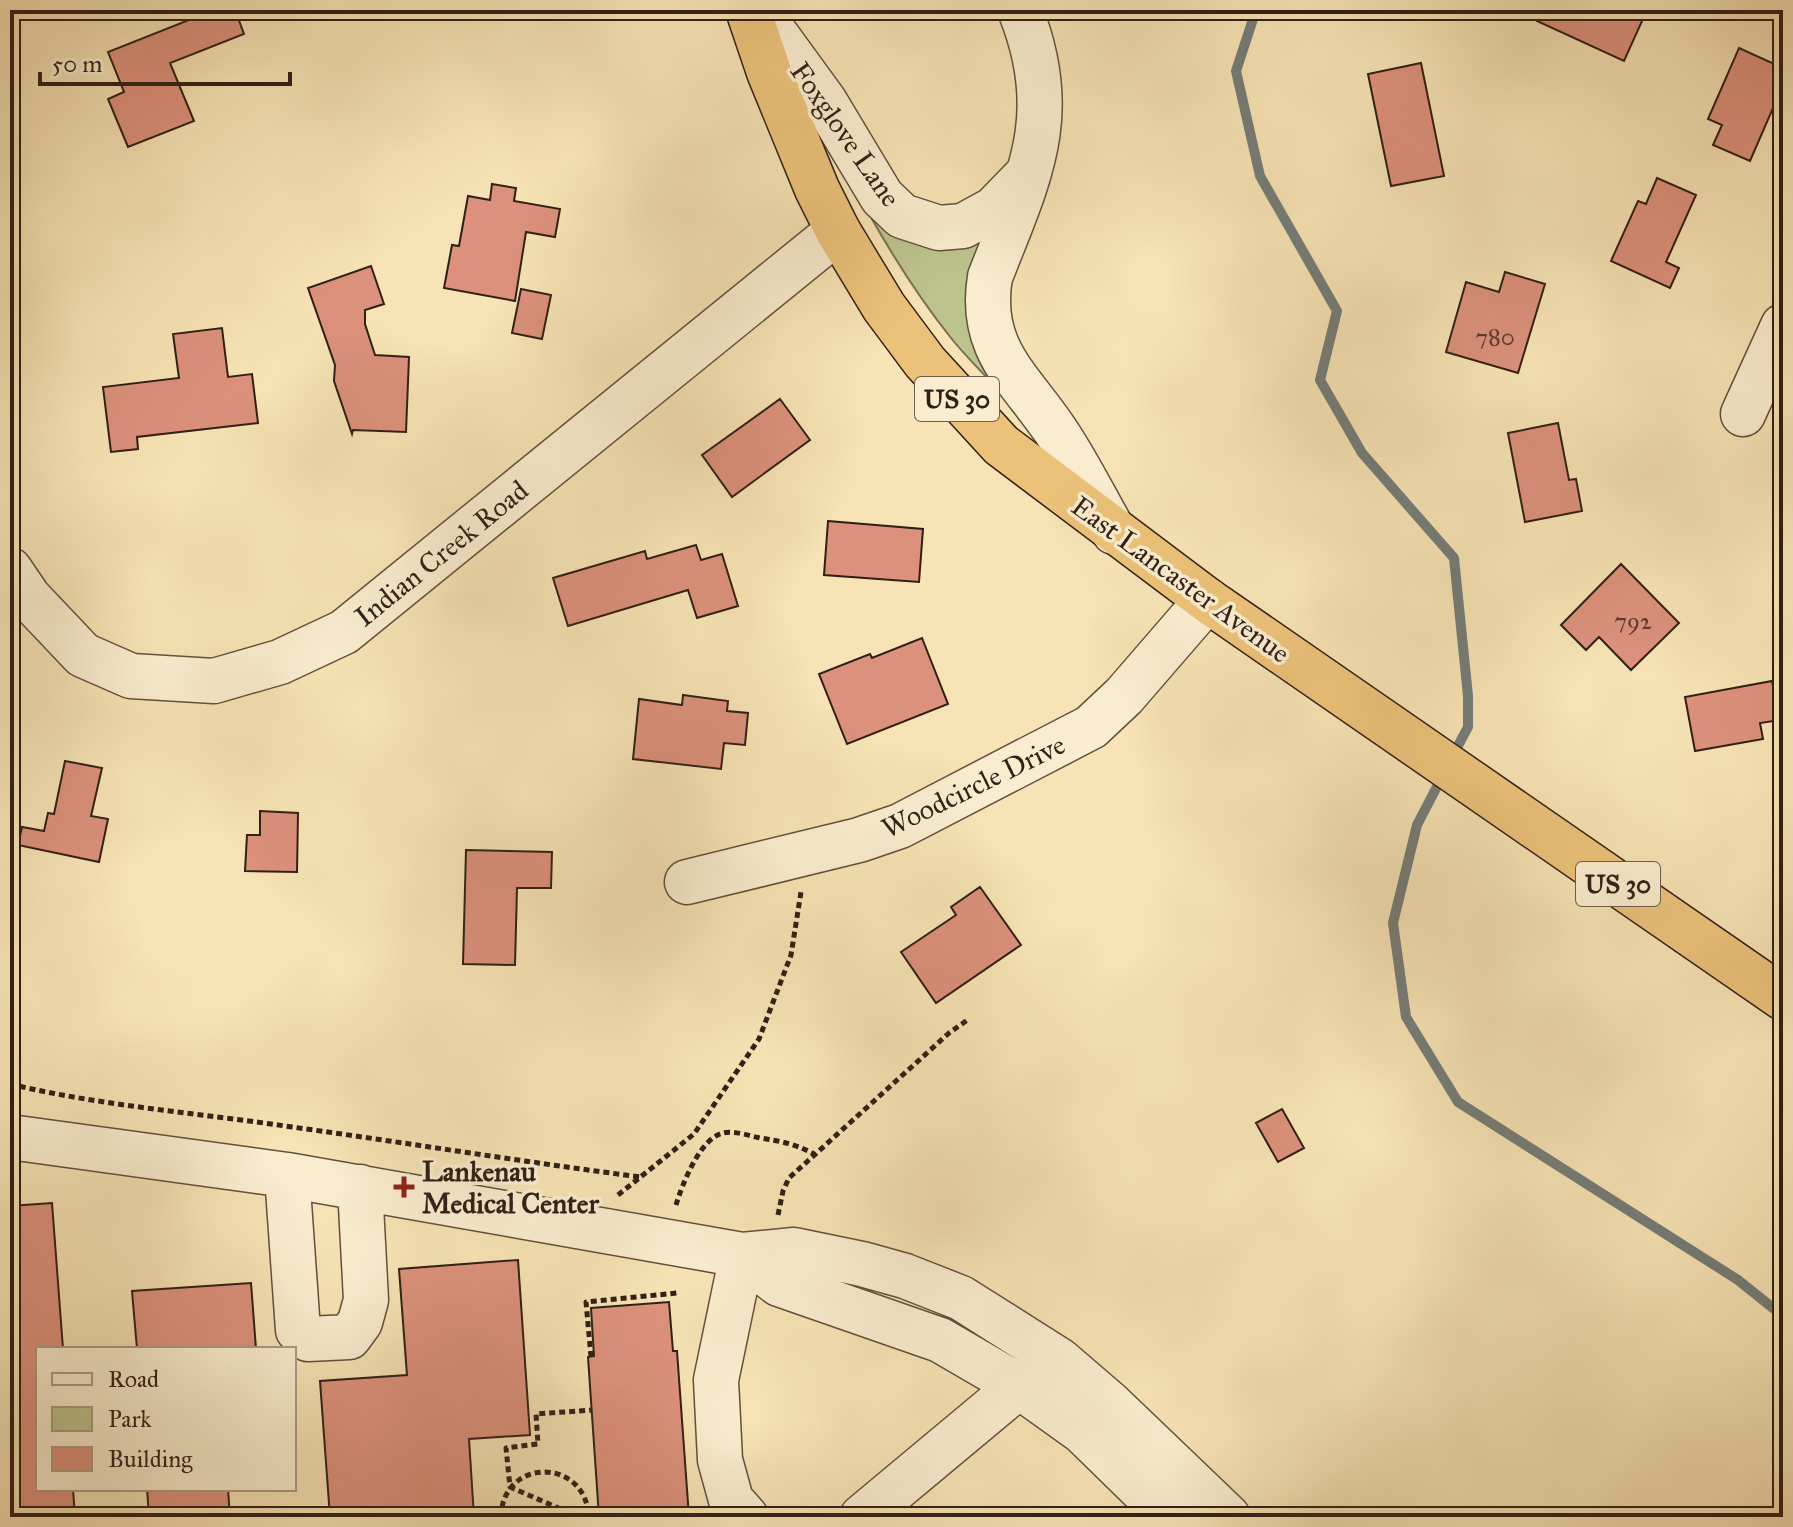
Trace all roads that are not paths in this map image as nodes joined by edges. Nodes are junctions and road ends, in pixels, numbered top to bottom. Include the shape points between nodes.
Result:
1 (748, 10) edge
2 (758, 10) edge
3 (1020, 10) edge
4 (1029, 172) junction
5 (838, 231) junction
6 (1783, 326) edge
7 (1743, 414) dead end
8 (1114, 532) junction
9 (10, 570) edge
10 (1207, 600) junction
11 (687, 882) dead end
12 (1783, 998) edge
13 (10, 1137) edge
14 (287, 1175) junction
15 (360, 1187) junction
16 (742, 1255) junction
17 (1059, 1360) junction
18 (1019, 1386) junction
19 (746, 1517) edge
20 (862, 1517) edge
21 (1170, 1517) edge
22 (1228, 1517) edge

1 - 5 highway, East Lancaster Avenue / US 30
2 - 4 street, Foxglove Lane via 825,102 882,197 902,216 939,228 963,226 994,209
3 - 4 street, Foxglove Lane via 1039,71 1040,123
4 - 8 street, Foxglove Lane via 990,277 991,321 1011,374 1056,431
5 - 8 highway, East Lancaster Avenue / US 30 via 884,307 969,412 1019,460
5 - 9 street, Indian Creek Road via 344,632 280,662 214,681 131,676 83,655
6 - 7 street
8 - 10 highway, East Lancaster Avenue / US 30
10 - 11 street, Woodcircle Drive via 1091,727 900,826
10 - 12 highway, East Lancaster Avenue / US 30
13 - 14 street
14 - 15 street
14 - 15 street via 298,1330 308,1339 349,1337 360,1322 366,1300
15 - 16 street
16 - 17 street via 794,1250 905,1276 961,1298
16 - 18 street via 779,1284 940,1340
16 - 19 street via 716,1380 720,1460 731,1500
17 - 18 street
17 - 22 street
18 - 20 street
18 - 21 street via 1083,1432

